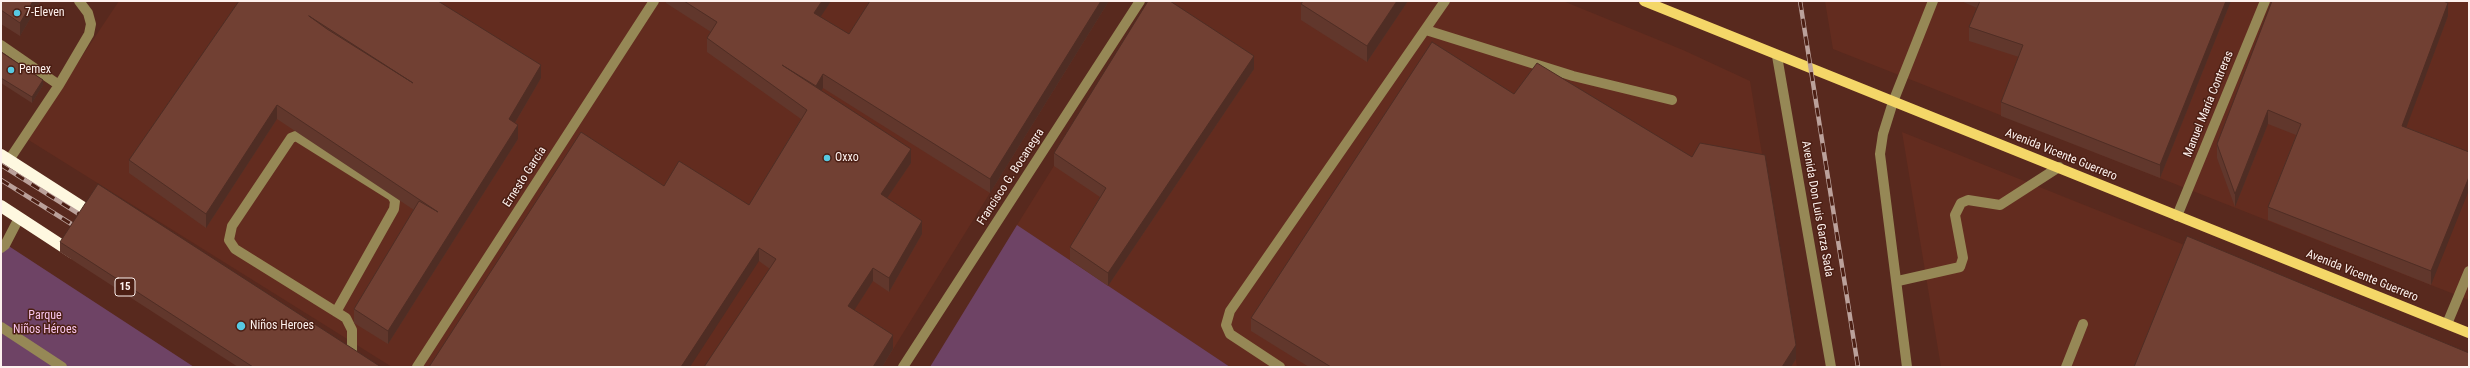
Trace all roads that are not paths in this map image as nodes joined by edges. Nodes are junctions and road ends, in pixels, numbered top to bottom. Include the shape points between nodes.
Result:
1 (80, 1) edge
2 (654, 1) edge
3 (1140, 1) edge
4 (1445, 1) edge
5 (1644, 1) edge
6 (1933, 1) edge
7 (2266, 1) edge
8 (1426, 30) junction
9 (1, 45) edge
10 (1778, 56) junction
11 (59, 85) junction
12 (1672, 100) dead end
13 (1893, 102) junction
14 (5, 157) edge
15 (2058, 167) junction
16 (1, 206) edge
17 (2177, 216) junction
18 (19, 218) junction
19 (106, 223) edge
20 (1, 248) edge
21 (85, 261) edge
22 (2469, 271) edge
23 (1898, 281) junction
24 (336, 312) junction
25 (2083, 324) dead end
26 (2447, 324) junction
27 (1, 327) edge
28 (2469, 333) edge
29 (62, 367) edge
30 (352, 367) edge
31 (417, 367) edge
32 (903, 367) edge
33 (1280, 367) edge
34 (1831, 367) edge
35 (1907, 367) edge
36 (2066, 367) edge

1 - 11 street via 88,13 91,24 89,34
2 - 31 street, Ernesto García
3 - 32 street, Francisco G. Bocanegra
4 - 8 street
5 - 10 main road, Avenida Vicente Guerrero
6 - 13 street
7 - 17 street, Manuel María Contreras
8 - 12 street via 1573,76
8 - 33 street via 1230,311 1226,325 1230,334
9 - 11 street
10 - 13 main road, Avenida Vicente Guerrero
10 - 34 street, Avenida Don Luis Garza Sada
11 - 14 street
13 - 15 main road, Avenida Vicente Guerrero
13 - 23 street via 1880,154
14 - 19 highway
15 - 17 main road, Avenida Vicente Guerrero
15 - 23 street via 2000,206 1968,200 1961,203 1955,215 1963,258 1960,267
16 - 18 highway
17 - 26 main road, Avenida Vicente Guerrero
18 - 20 street
18 - 21 highway
22 - 26 street
23 - 35 street
24 - 24 street via 235,249 229,240 232,226 291,138 296,136 392,196 395,201 394,209
24 - 30 street via 346,318 352,330
25 - 36 street
26 - 28 main road, Avenida Vicente Guerrero
27 - 29 street

